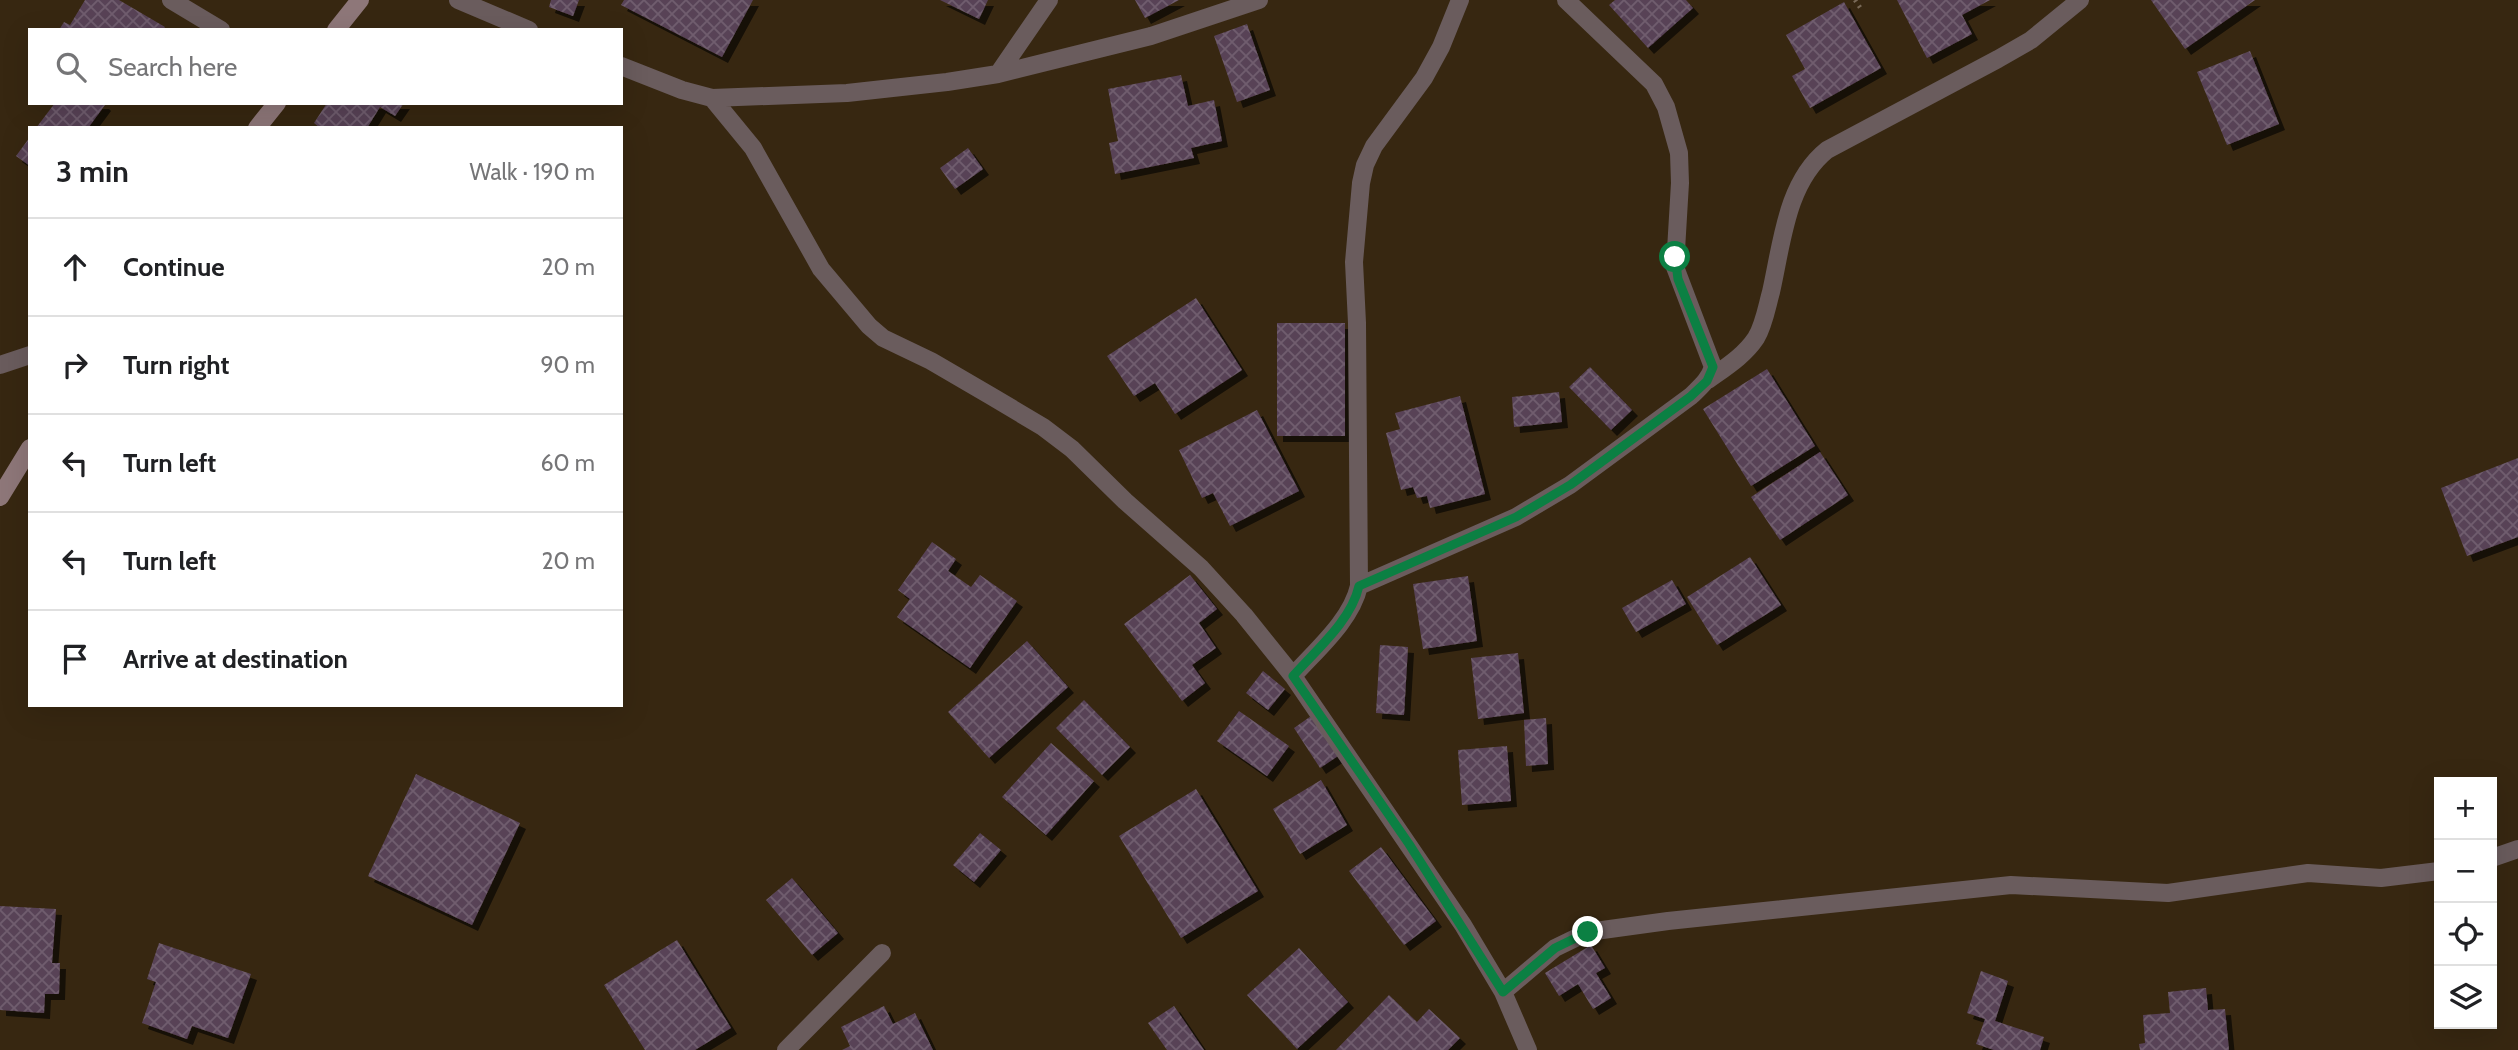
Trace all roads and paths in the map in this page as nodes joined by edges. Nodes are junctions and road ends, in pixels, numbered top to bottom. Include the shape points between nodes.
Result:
1 (172, 0) edge
2 (360, 0) edge
3 (458, 0) edge
4 (1049, 0) edge
5 (1259, 0) edge
6 (1460, 0) edge
7 (1566, 0) edge
8 (1855, 0) edge
9 (2080, 0) edge
10 (1861, 9) dead end
11 (217, 28) edge
12 (338, 28) edge
13 (524, 28) edge
14 (623, 67) edge
15 (998, 74) junction
16 (712, 98) junction
17 (275, 105) edge
18 (259, 126) edge
19 (28, 356) edge
20 (0, 365) edge
21 (1707, 381) junction
22 (28, 451) edge
23 (0, 497) edge
24 (1359, 586) junction
25 (1293, 676) junction
26 (2518, 849) edge
27 (2497, 856) edge
28 (2434, 872) edge
29 (882, 953) dead end
30 (1503, 992) junction
31 (786, 1050) edge
32 (1528, 1050) edge

1 - 11 street
2 - 12 main road
3 - 13 street
4 - 15 street
5 - 15 street via 1151,36
6 - 24 street via 1424,78 1374,146 1361,183 1354,262
7 - 21 street via 1663,98 1679,152 1675,267 1713,367
8 - 10 path
9 - 21 street via 2031,40 1818,158 1791,206 1758,336 1741,357
14 - 16 street
15 - 16 street via 847,93
16 - 25 street via 753,148 821,268 869,326 1002,402 1072,449 1201,568
17 - 18 main road
19 - 20 street
21 - 24 street via 1570,485 1516,517
22 - 23 main road
24 - 25 street via 1337,626
25 - 30 street via 1417,856
26 - 27 street
28 - 30 street via 2381,878 2308,873 2168,893 2011,885 1668,920 1588,932 1555,948
29 - 31 street
30 - 32 street

